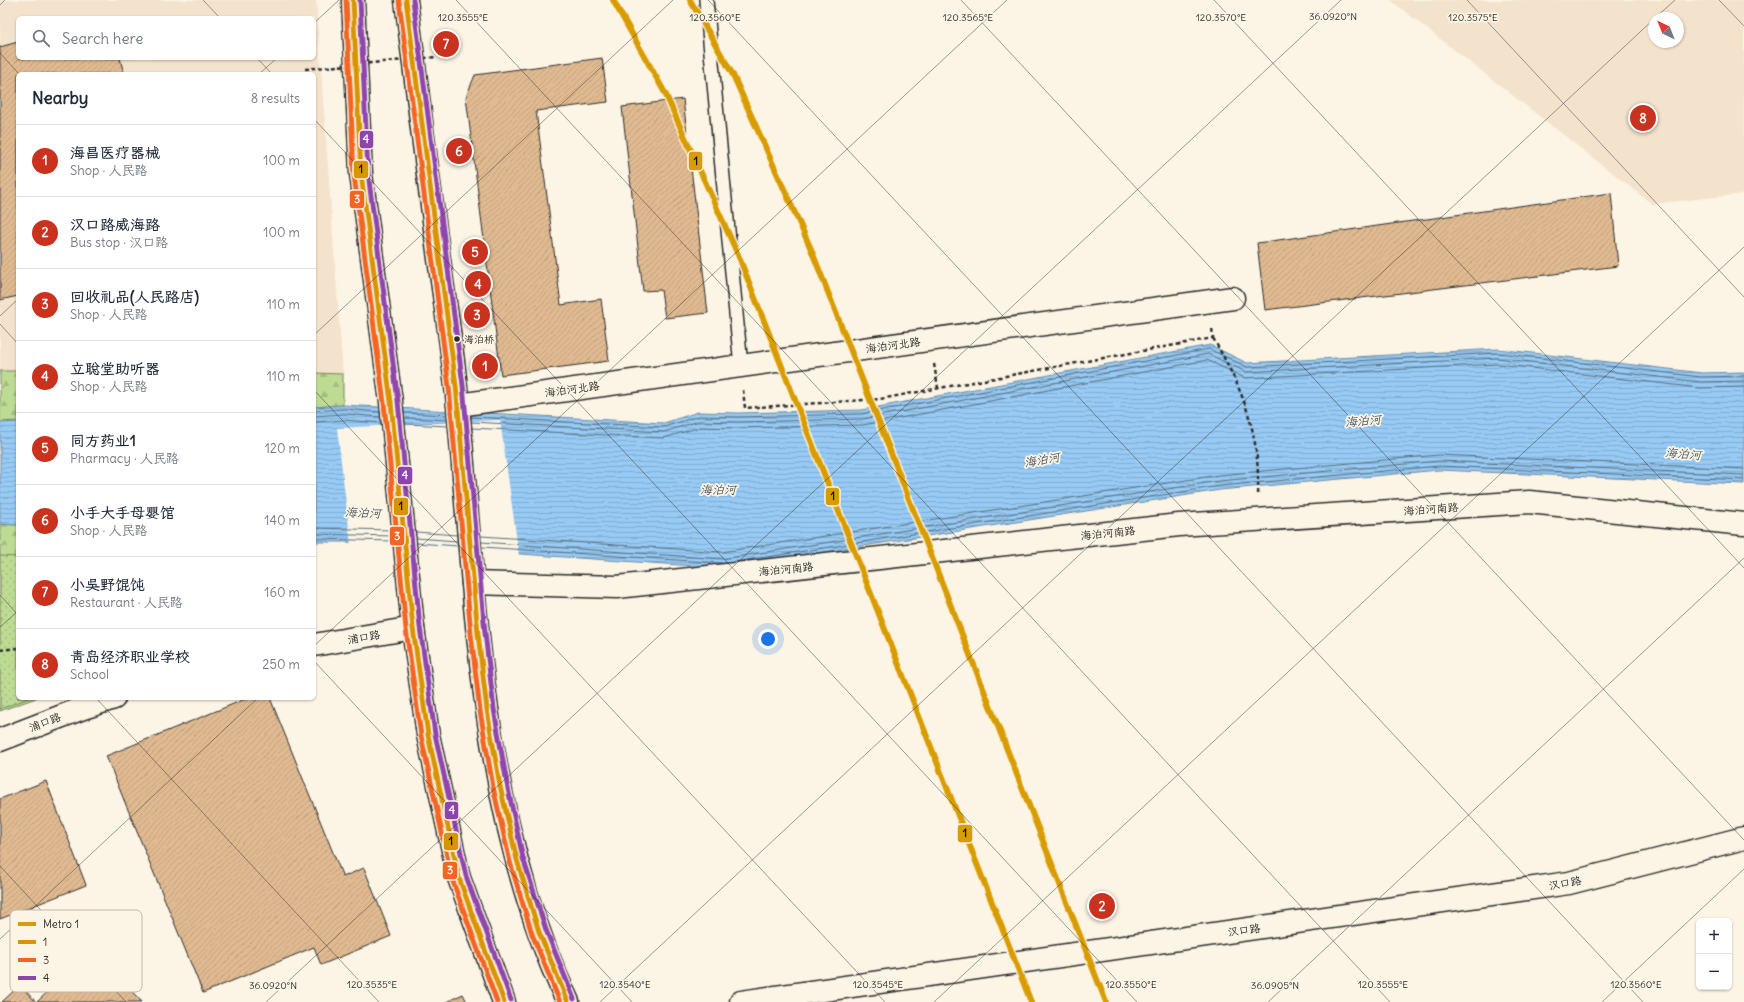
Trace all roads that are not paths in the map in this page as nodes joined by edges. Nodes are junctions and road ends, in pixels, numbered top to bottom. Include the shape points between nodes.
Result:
1 (353, 0) edge
2 (406, 0) edge
3 (706, 0) edge
4 (1233, 298) dead end
5 (741, 366) junction
6 (458, 405) junction
7 (1744, 524) edge
8 (472, 583) junction
9 (413, 628) junction
10 (316, 645) edge
11 (108, 700) edge
12 (0, 740) edge
13 (1744, 838) edge
14 (504, 1002) edge
15 (568, 1002) edge
16 (741, 1002) edge

1 - 9 street via 361,174 391,402
2 - 6 street
3 - 5 lane
4 - 5 street, 海泊河北路
5 - 6 street, 海泊河北路
6 - 8 street
7 - 8 street, 海泊河南路 via 1529,502 1179,525 617,587
8 - 15 street via 492,742 518,869
9 - 10 street, 浦口路
9 - 14 street via 428,735 459,878
11 - 12 street, 浦口路
13 - 16 street, 汉口路 via 1569,883

